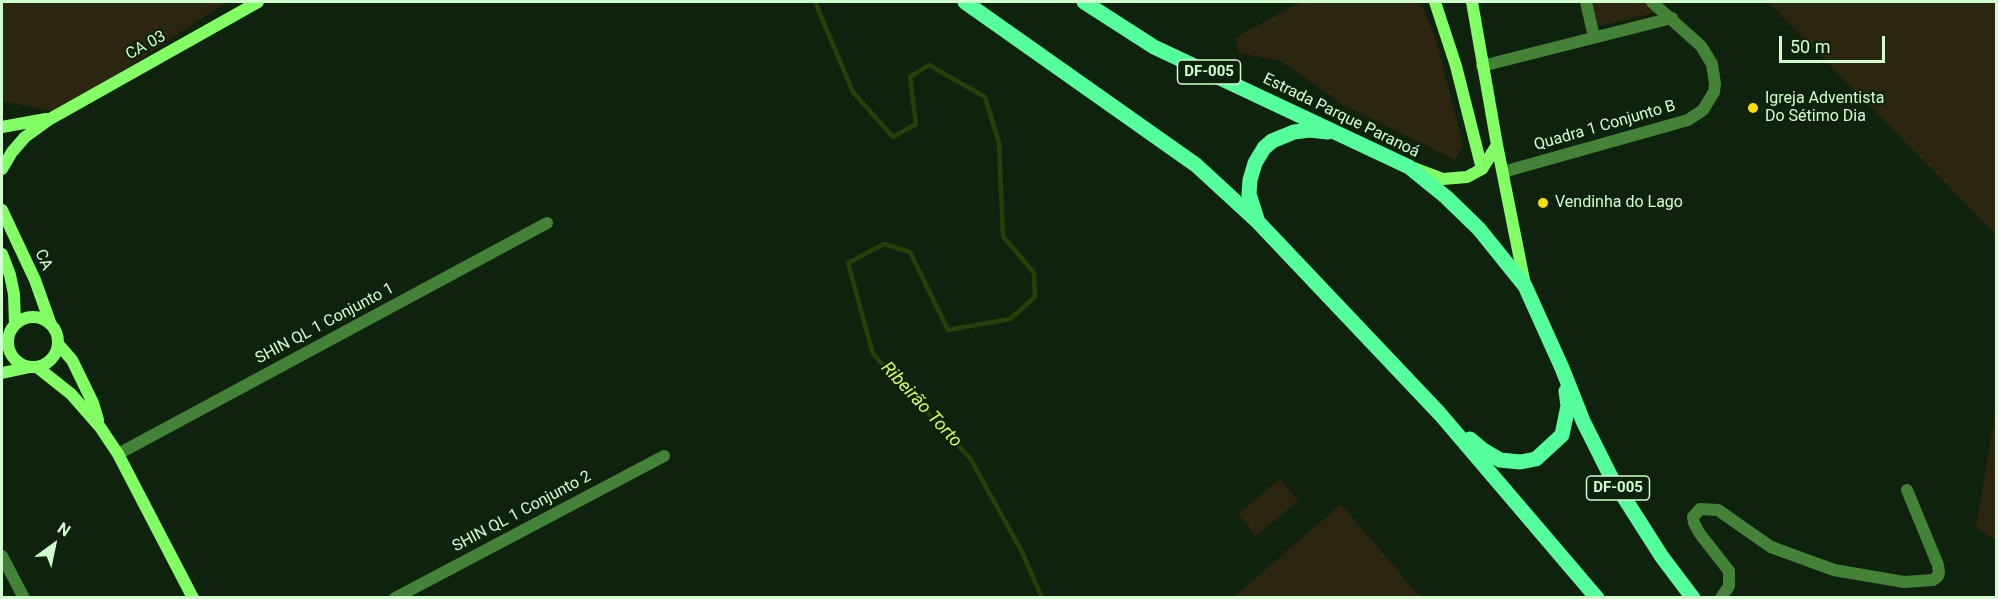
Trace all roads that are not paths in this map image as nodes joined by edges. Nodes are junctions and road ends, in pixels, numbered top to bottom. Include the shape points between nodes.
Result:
1 (258, 2) edge
2 (965, 2) edge
3 (1084, 2) edge
4 (1435, 2) edge
5 (1472, 2) edge
6 (1586, 2) edge
7 (1652, 2) edge
8 (1672, 18) junction
9 (1594, 37) junction
10 (1482, 66) junction
11 (50, 119) junction
12 (2, 127) edge
13 (1340, 134) junction
14 (1497, 145) junction
15 (1409, 167) junction
16 (2, 169) edge
17 (1482, 169) junction
18 (1503, 172) junction
19 (2, 210) edge
20 (1258, 222) junction
21 (547, 223) dead end
22 (2, 254) edge
23 (1526, 286) junction
24 (15, 325) junction
25 (51, 325) junction
26 (5, 340) edge
27 (58, 344) junction
28 (33, 367) junction
29 (1562, 368) junction
30 (2, 373) edge
31 (1440, 414) junction
32 (100, 427) junction
33 (118, 454) junction
34 (664, 456) dead end
35 (1907, 490) dead end
36 (2, 556) edge
37 (24, 597) edge
38 (194, 597) edge
39 (395, 597) edge
40 (1597, 597) edge
41 (1694, 597) edge
42 (1721, 597) edge

1 - 11 street, CA 03
2 - 20 main road via 1196,165
3 - 13 main road, Estrada Parque Paranoá / DF-005 via 1154,47
4 - 17 street
5 - 10 street
6 - 9 street
7 - 8 street, Quadra 1 Conjunto B
8 - 9 street
8 - 18 street, Quadra 1 Conjunto B via 1701,46 1712,64 1714,92 1698,114
9 - 10 street
10 - 14 street
11 - 12 street, CA 03
11 - 16 street, CA 03 via 25,137
13 - 15 main road, Estrada Parque Paranoá / DF-005
13 - 20 main road via 1294,132 1264,148 1255,163 1249,194
14 - 17 street
14 - 18 street
15 - 17 street via 1443,179 1467,177
15 - 23 main road, Estrada Parque Paranoá / DF-005 via 1479,229
18 - 23 street
19 - 25 street, CA
20 - 31 main road
21 - 33 street, SHIN QL 1 Conjunto 1
22 - 24 street via 14,294
23 - 29 main road, Estrada Parque Paranoá / DF-005
24 - 25 street via 33,317
24 - 26 street
25 - 27 street
26 - 28 street via 18,362
27 - 28 street via 54,357
27 - 32 street via 84,383
28 - 30 street
28 - 32 street via 71,394
29 - 31 main road via 1568,406 1566,422 1562,435 1536,459 1500,460
29 - 41 main road, Estrada Parque Paranoá / DF-005 via 1611,477 1662,557
31 - 40 main road
32 - 33 street
33 - 38 street
34 - 39 street, SHIN QL 1 Conjunto 2
35 - 42 street via 1940,572 1933,580 1904,582 1824,567 1771,547 1718,510 1700,509 1693,517 1694,523 1729,571 1730,586
36 - 37 street

